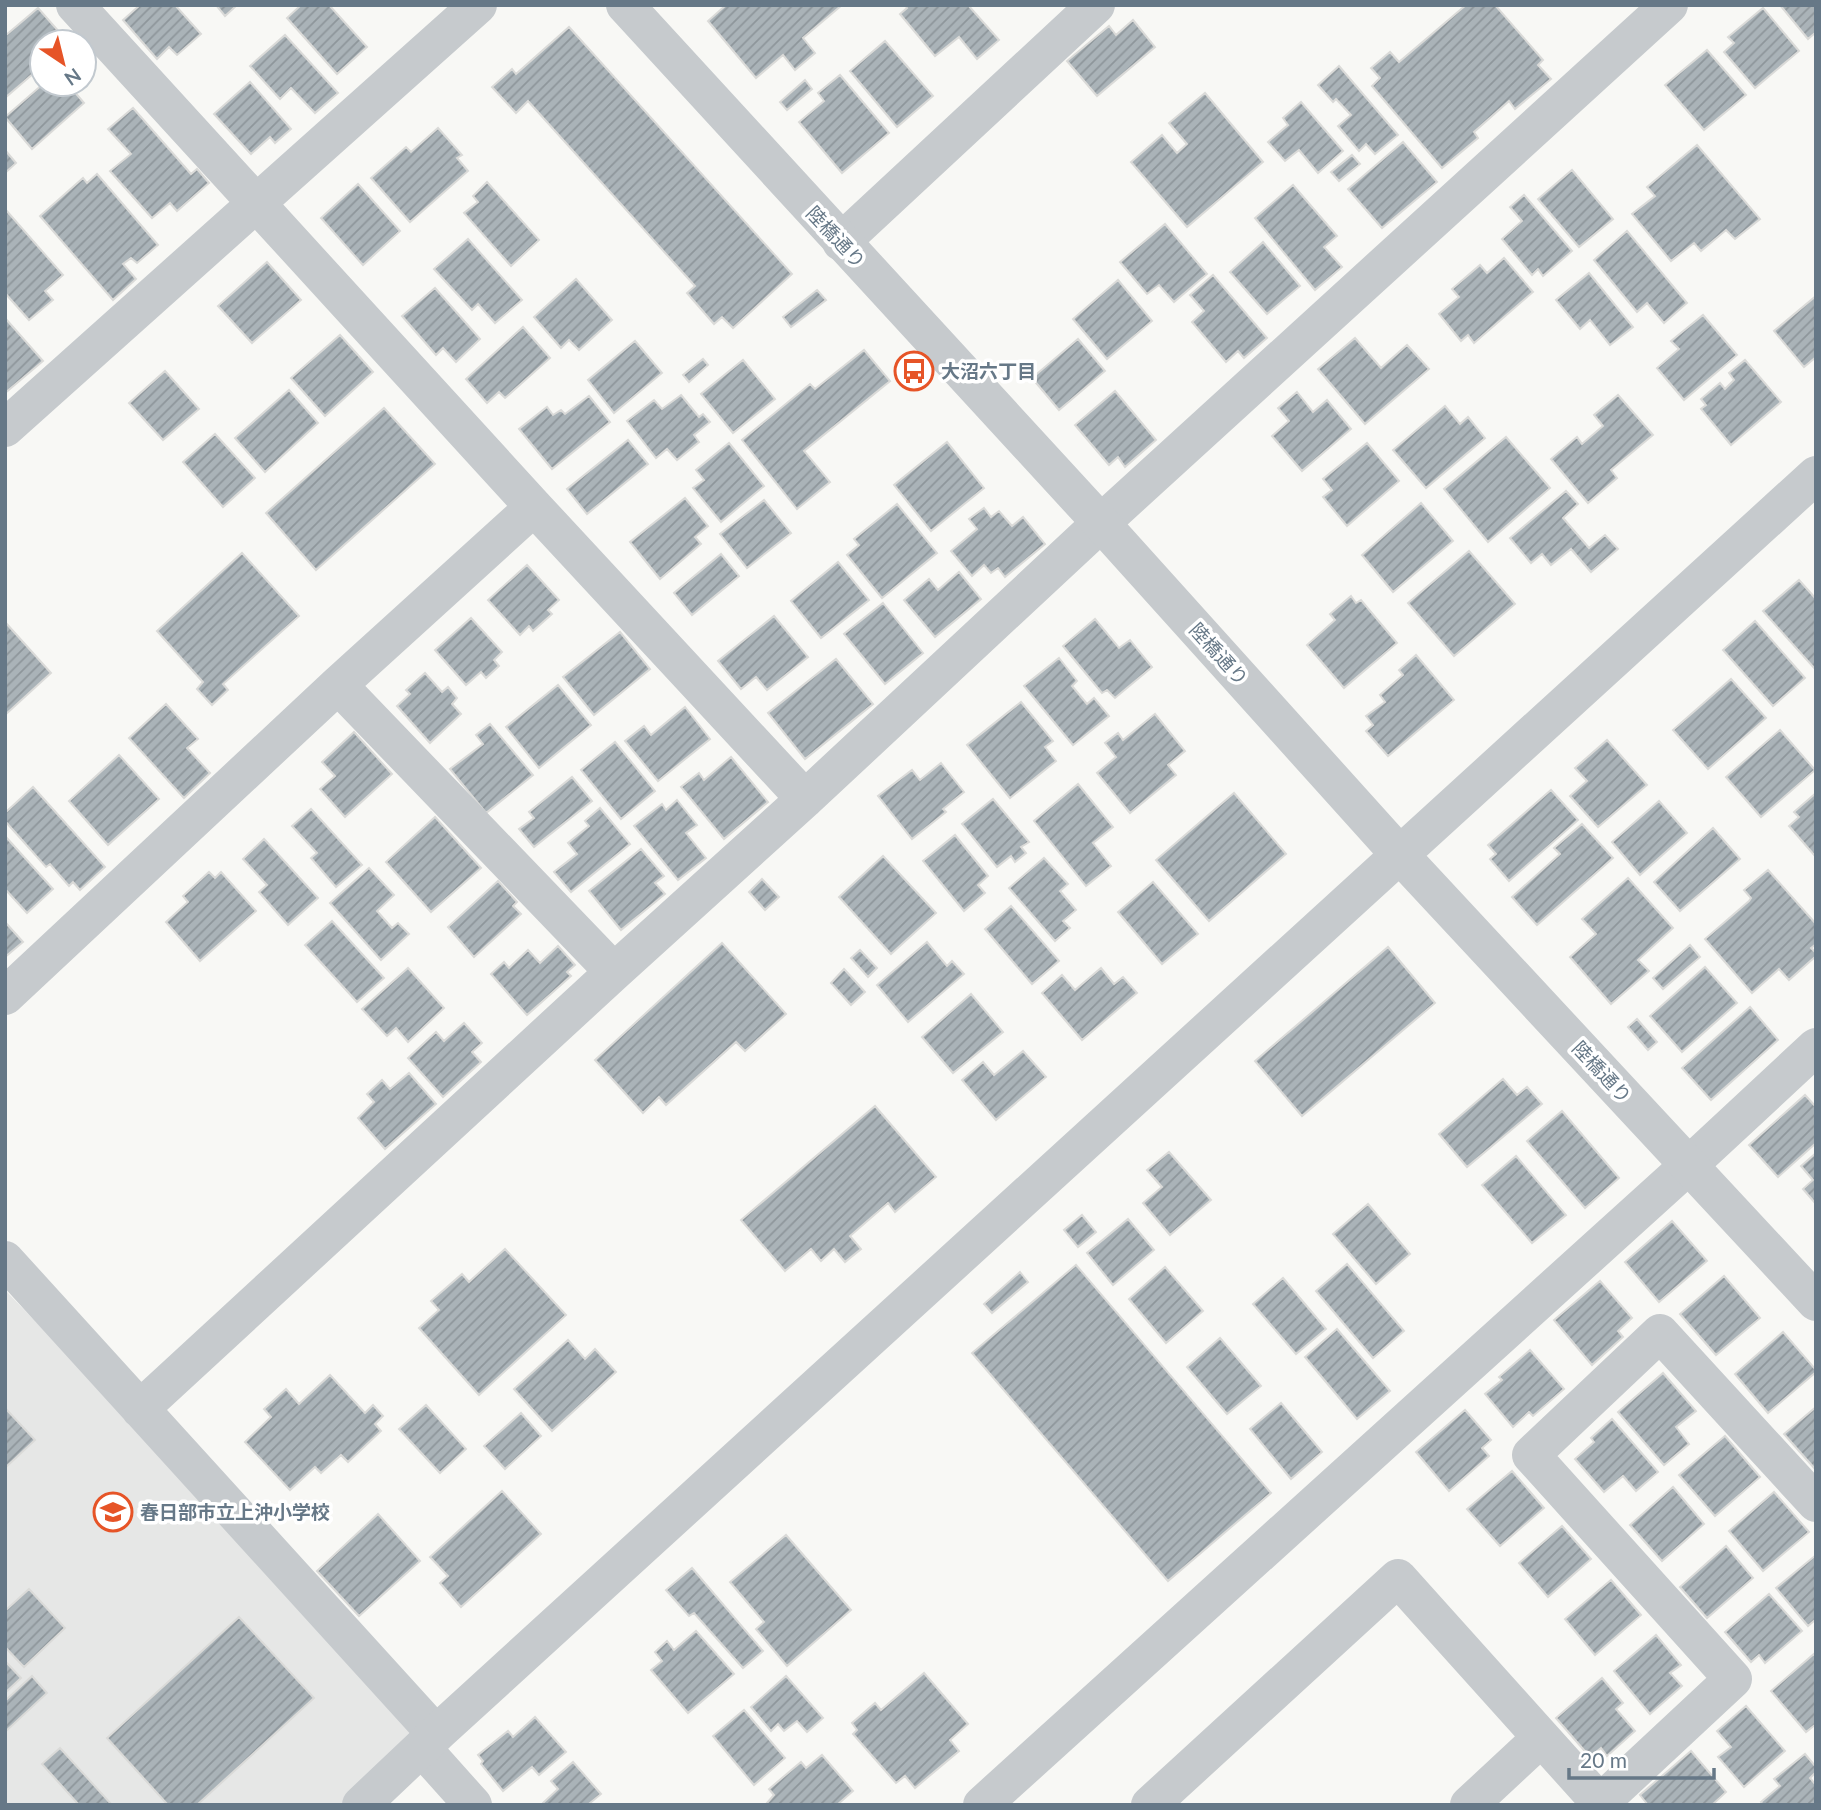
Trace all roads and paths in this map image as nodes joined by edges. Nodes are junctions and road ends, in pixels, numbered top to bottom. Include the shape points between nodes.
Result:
1 (75, 5) edge
2 (478, 5) edge
3 (625, 5) edge
4 (1096, 5) edge
5 (1669, 5) edge
6 (257, 203) junction
7 (841, 242) junction
8 (5, 428) edge
9 (1816, 475) edge
10 (534, 507) junction
11 (1101, 523) junction
12 (338, 685) junction
13 (805, 799) junction
14 (1400, 855) junction
15 (614, 972) junction
16 (5, 996) edge
17 (1816, 1047) edge
18 (1689, 1165) junction
19 (5, 1260) edge
20 (1816, 1302) edge
21 (140, 1409) junction
22 (1816, 1503) edge
23 (1542, 1738) junction
24 (429, 1741) junction
25 (1602, 1804) edge
26 (361, 1805) edge
27 (473, 1805) edge
28 (982, 1805) edge
29 (1150, 1805) edge
30 (1469, 1805) edge

1 - 6 street
2 - 6 street
3 - 7 street, 陸橋通り
4 - 7 street
5 - 11 street
6 - 8 street
6 - 10 street
7 - 11 street, 陸橋通り
9 - 14 street
10 - 12 street
10 - 13 street
11 - 13 street
11 - 14 street, 陸橋通り
12 - 15 street
12 - 16 street
13 - 15 street
14 - 18 street, 陸橋通り
14 - 24 street
15 - 21 street
17 - 18 street
18 - 20 street, 陸橋通り
18 - 28 street
19 - 21 street
21 - 24 street
22 - 25 street via 1660,1333 1531,1455 1732,1679
23 - 25 street
23 - 29 street via 1398,1578
23 - 30 street
24 - 26 street
24 - 27 street

